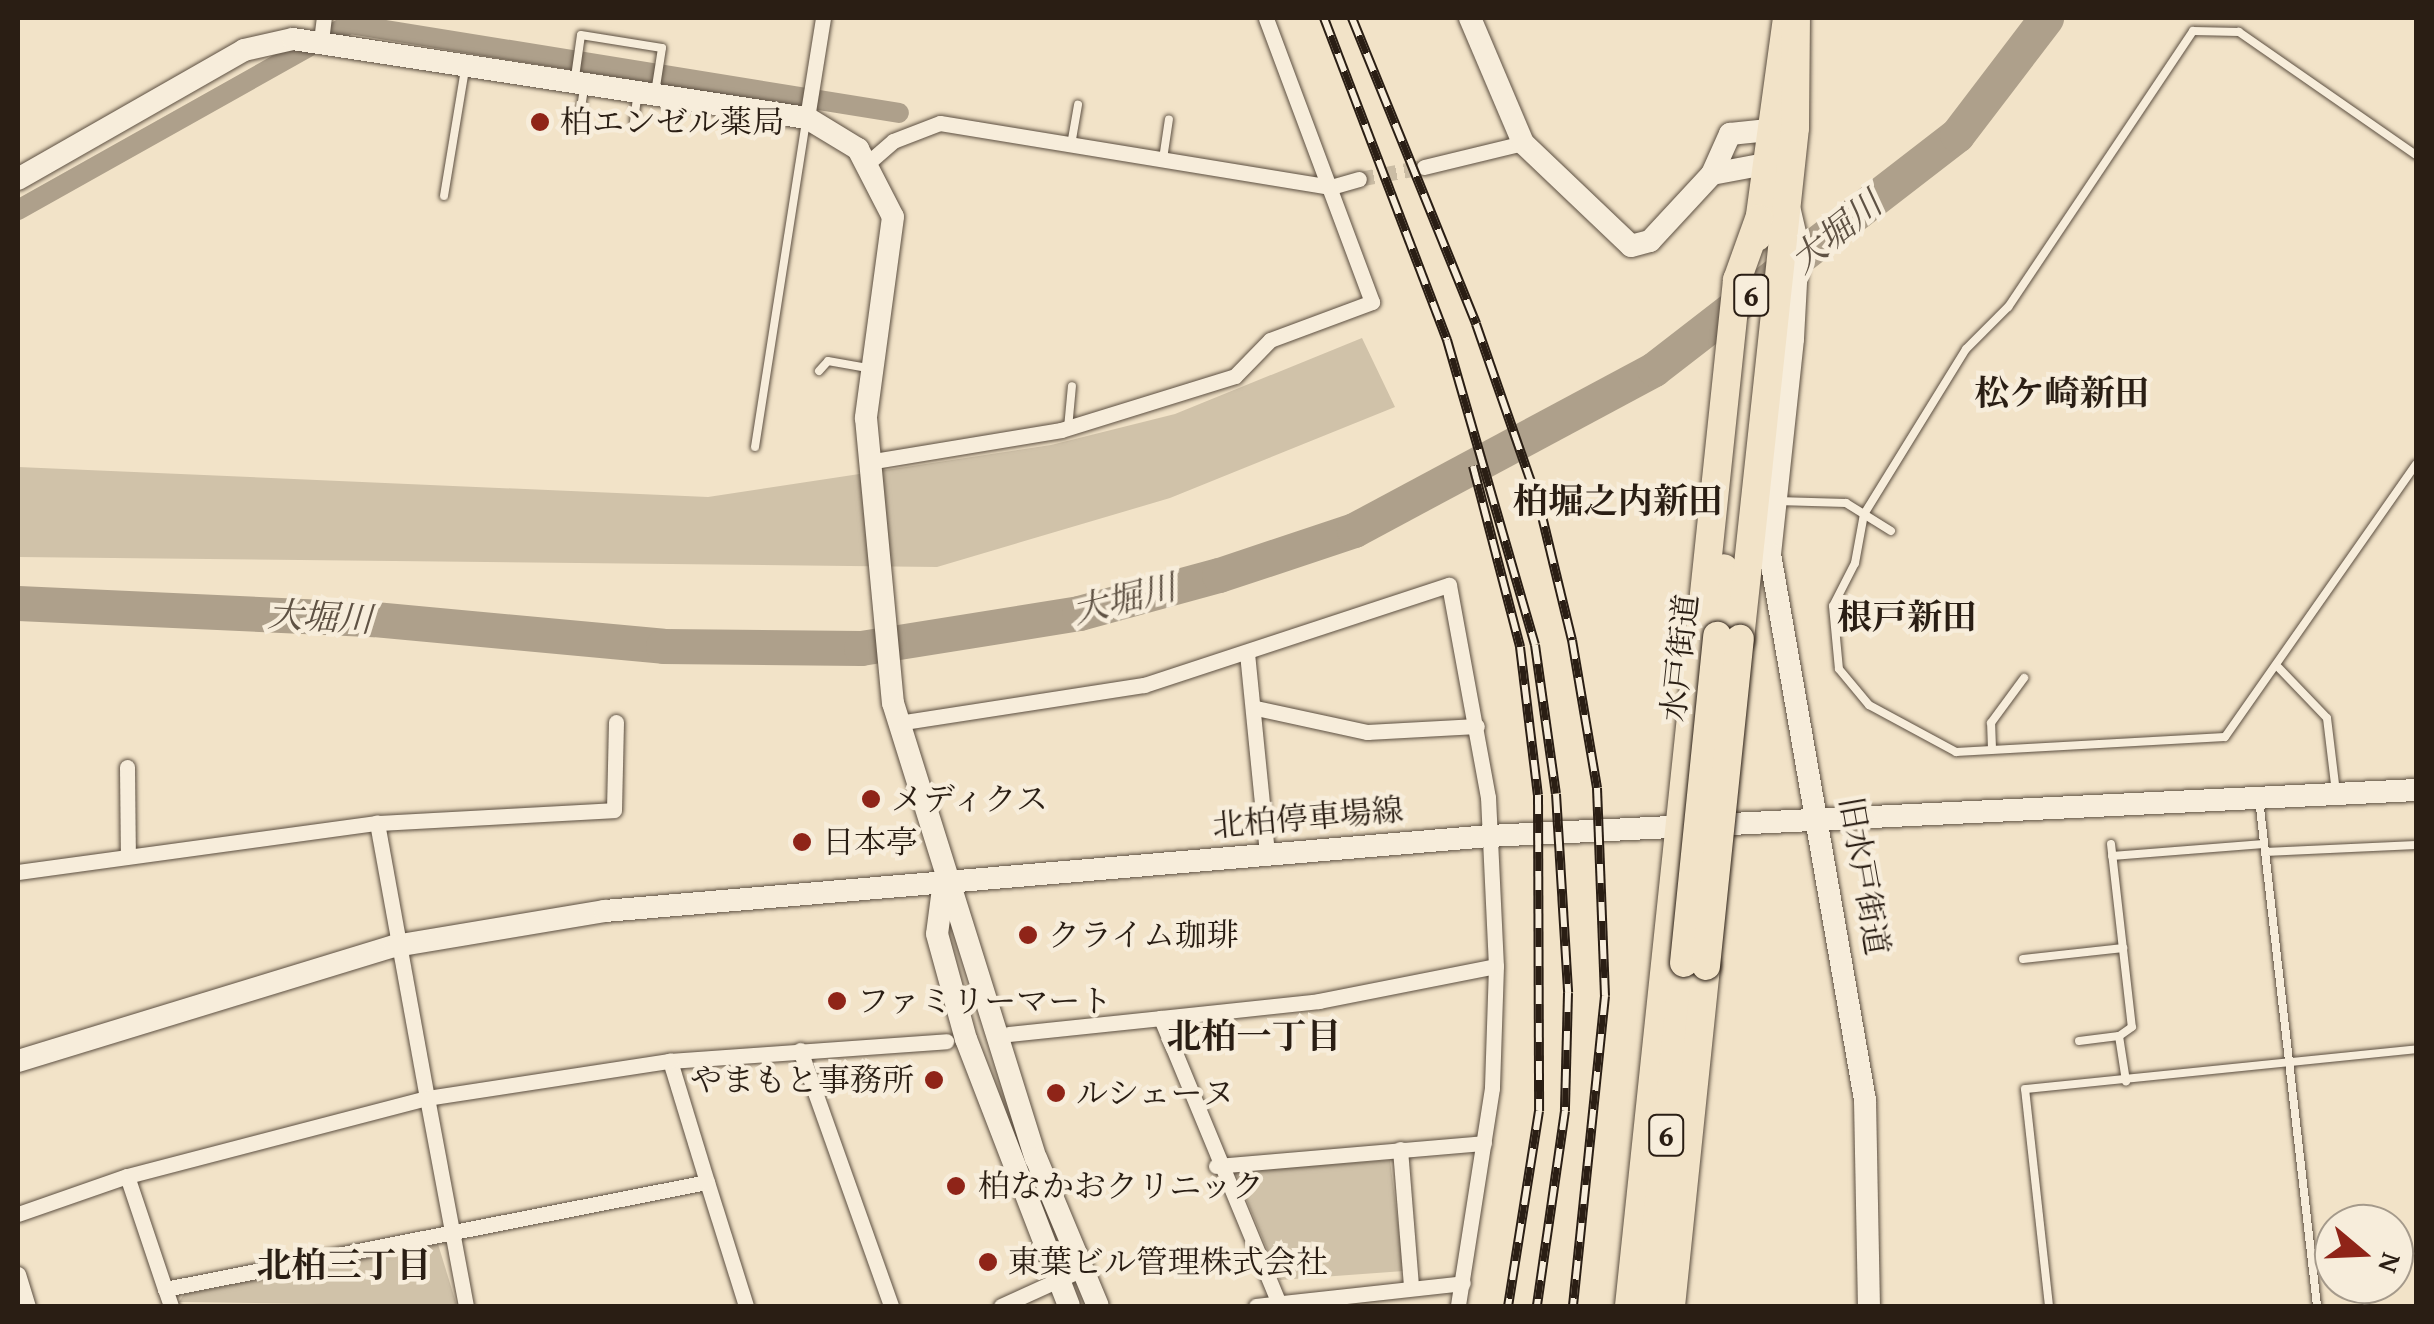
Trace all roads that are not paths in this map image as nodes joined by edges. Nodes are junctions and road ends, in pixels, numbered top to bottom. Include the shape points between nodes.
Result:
1 (823, 18) edge
2 (1266, 18) edge
3 (1470, 18) edge
4 (1788, 18) edge
5 (1796, 18) edge
6 (323, 29) edge
7 (816, 57) junction
8 (834, 60) dead end
9 (466, 64) junction
10 (580, 82) junction
11 (647, 93) junction
12 (1078, 105) dead end
13 (580, 114) dead end
14 (807, 118) junction
15 (1169, 119) dead end
16 (634, 122) dead end
17 (1786, 134) junction
18 (1523, 143) junction
19 (1071, 144) junction
20 (2416, 155) edge
21 (1163, 160) junction
22 (868, 162) junction
23 (1764, 167) junction
24 (1424, 168) tunnel mouth
25 (1712, 174) junction
26 (18, 179) edge
27 (1359, 179) tunnel mouth
28 (1331, 187) junction
29 (444, 196) dead end
30 (1782, 346) junction
31 (872, 368) junction
32 (819, 371) dead end
33 (1735, 378) junction
34 (1072, 386) dead end
35 (1068, 428) junction
36 (755, 447) dead end
37 (868, 462) junction
38 (2415, 470) edge
39 (1772, 501) junction
40 (1864, 514) junction
41 (1891, 531) dead end
42 (1728, 638) junction
43 (1247, 653) junction
44 (2279, 668) junction
45 (2024, 678) dead end
46 (1256, 708) junction
47 (896, 713) junction
48 (616, 722) dead end
49 (1478, 726) junction
50 (1992, 749) junction
51 (127, 768) dead end
52 (2416, 790) edge
53 (2336, 795) junction
54 (2259, 799) junction
55 (1821, 819) junction
56 (377, 823) junction
57 (1677, 824) junction
58 (1489, 836) junction
59 (2111, 844) dead end
60 (2416, 845) edge
61 (2264, 848) junction
62 (1267, 853) junction
63 (128, 856) junction
64 (2112, 856) junction
65 (18, 872) edge
66 (944, 882) junction
67 (396, 946) junction
68 (2122, 948) junction
69 (2023, 959) dead end
70 (1695, 965) junction
71 (1496, 966) junction
72 (1161, 1018) junction
73 (1009, 1034) dead end
74 (2120, 1036) junction
75 (946, 1041) dead end
76 (2079, 1041) dead end
77 (2416, 1049) edge
78 (800, 1050) junction
79 (18, 1061) edge
80 (670, 1062) junction
81 (2290, 1066) junction
82 (2126, 1081) junction
83 (427, 1098) junction
84 (1484, 1143) junction
85 (1400, 1149) junction
86 (1216, 1166) junction
87 (127, 1176) junction
88 (707, 1182) junction
89 (18, 1214) edge
90 (452, 1233) junction
91 (1080, 1270) junction
92 (18, 1274) edge
93 (1057, 1283) junction
94 (1464, 1283) junction
95 (1411, 1286) junction
96 (165, 1289) junction
97 (1278, 1302) edge
98 (28, 1306) edge
99 (171, 1306) edge
100 (466, 1306) edge
101 (746, 1306) edge
102 (891, 1306) edge
103 (1001, 1306) edge
104 (1069, 1306) edge
105 (1098, 1306) edge
106 (1256, 1306) edge
107 (1458, 1306) edge
108 (1629, 1306) edge
109 (1648, 1306) edge
110 (1671, 1306) edge
111 (1869, 1306) edge
112 (2049, 1306) edge
113 (2317, 1306) edge

1 - 7 street
2 - 28 street
3 - 18 street
4 - 17 highway, 水戸街道 / 6
5 - 17 highway, 水戸街道 / 6
6 - 9 street
6 - 26 street via 244,50
7 - 8 lane
7 - 14 street
9 - 10 street
9 - 29 lane
10 - 11 street
10 - 11 lane via 581,35 662,48
10 - 13 lane
11 - 14 street
11 - 16 lane
12 - 19 lane
14 - 22 street
14 - 36 lane
15 - 21 lane
17 - 23 highway, 水戸街道 / 6
17 - 25 street via 1730,134
17 - 30 highway, 水戸街道 / 6
18 - 24 street
18 - 25 street via 1631,246 1650,242
19 - 21 street
19 - 22 street via 926,123
20 - 40 lane via 2238,32 2193,31 2008,306 1966,350
21 - 28 street
22 - 31 street via 893,217
23 - 25 street
23 - 33 highway, 水戸街道 / 6
27 - 28 street
28 - 35 street via 1372,302 1270,340 1235,376
30 - 39 street, 旧水戸街道
30 - 42 highway, 水戸街道 / 6
31 - 32 lane via 828,361
31 - 37 street
33 - 42 highway, 水戸街道 / 6
33 - 57 highway
34 - 35 lane
35 - 37 street
37 - 47 street
38 - 44 lane
39 - 40 lane via 1846,503
39 - 55 street, 旧水戸街道 via 1770,554
40 - 41 lane
40 - 50 lane via 1855,563 1833,606 1840,668 1869,706 1932,743
42 - 70 highway, 水戸街道 / 6, bridge
43 - 46 street
43 - 47 street via 1144,685
43 - 49 street via 1442,582 1470,664
44 - 50 lane via 2225,737
44 - 53 lane via 2328,718
45 - 50 lane via 1992,723
46 - 49 street via 1367,732
46 - 62 street
47 - 66 street
48 - 56 street via 614,810
49 - 58 street
51 - 63 street
52 - 53 street, 北柏停車場線
53 - 54 street, 北柏停車場線
54 - 55 street, 北柏停車場線
54 - 61 lane
55 - 57 street, 北柏停車場線
55 - 111 street, 旧水戸街道 via 1866,1100
56 - 63 street
56 - 67 street
57 - 58 street, 北柏停車場線
57 - 108 highway
58 - 62 street, 北柏停車場線
58 - 71 street
59 - 64 lane
60 - 61 lane
61 - 64 lane
61 - 81 lane
62 - 66 street, 北柏停車場線
63 - 65 street
64 - 68 lane
66 - 67 street, 北柏停車場線 via 606,911
66 - 91 street
66 - 93 street via 936,934
67 - 79 street, 北柏停車場線
67 - 83 street
68 - 69 lane
68 - 74 lane via 2132,1027
70 - 109 highway, 水戸街道 / 6
70 - 110 highway, 水戸街道 / 6
71 - 72 street via 1319,1001
71 - 84 street
72 - 73 street
72 - 86 street
74 - 76 lane
74 - 82 lane
75 - 78 street
77 - 81 lane
78 - 80 street
78 - 102 street
80 - 83 street
80 - 88 street
81 - 82 lane
81 - 113 lane
82 - 112 lane via 2024,1089
83 - 87 street
83 - 90 street
84 - 85 street
84 - 94 street
85 - 86 street
85 - 95 street
86 - 97 street
87 - 89 street
87 - 96 street
88 - 90 street
88 - 101 street
90 - 96 street
90 - 100 street
91 - 93 street
91 - 105 street
92 - 98 street
93 - 103 street
93 - 104 street
94 - 95 street
94 - 107 street
95 - 97 street
96 - 99 street
97 - 106 street

